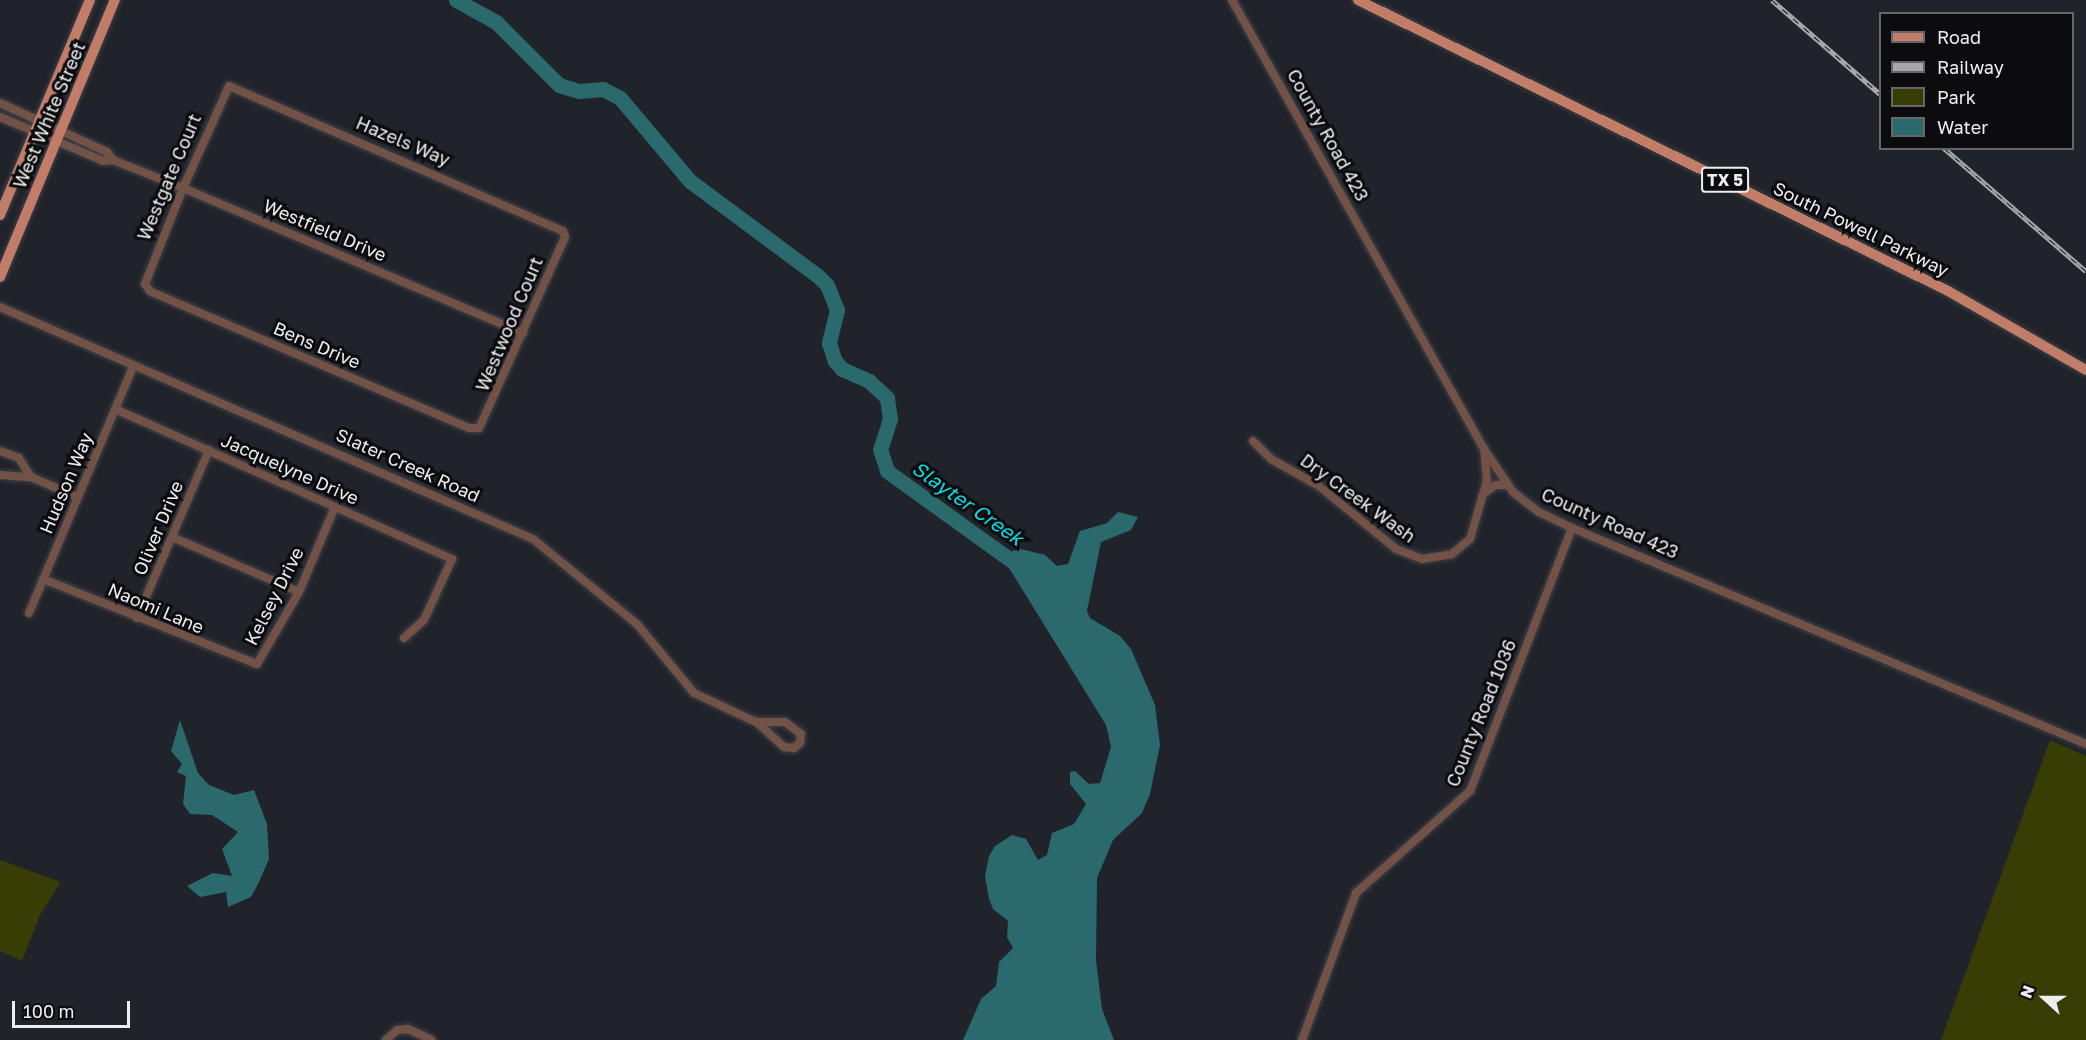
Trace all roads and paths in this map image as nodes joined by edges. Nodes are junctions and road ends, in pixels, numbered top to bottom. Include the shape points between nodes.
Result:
1 (90, 0) edge
2 (115, 0) edge
3 (1232, 0) edge
4 (1358, 0) edge
5 (229, 86) joint
6 (0, 103) edge
7 (0, 117) edge
8 (38, 127) junction
9 (58, 136) junction
10 (183, 188) junction
11 (0, 215) edge
12 (563, 231) joint
13 (0, 277) edge
14 (145, 284) joint
15 (0, 307) edge
16 (523, 333) junction
17 (134, 365) junction
18 (2086, 370) edge
19 (115, 409) junction
20 (479, 428) joint
21 (1253, 441) dead end
22 (1484, 449) junction
23 (210, 450) junction
24 (0, 451) edge
25 (0, 475) edge
26 (31, 477) junction
27 (1507, 485) junction
28 (1484, 493) junction
29 (77, 497) junction
30 (334, 508) junction
31 (1572, 528) junction
32 (172, 537) junction
33 (43, 579) junction
34 (299, 592) junction
35 (29, 614) dead end
36 (137, 618) junction
37 (404, 638) dead end
38 (257, 664) joint
39 (756, 722) junction
40 (2086, 744) edge
41 (386, 1040) edge
42 (432, 1040) edge
43 (1302, 1040) edge

1 - 8 main road, West White Street
2 - 9 main road, West White Street
3 - 22 street, County Road 423
4 - 18 main road, South Powell Parkway / TX 5 via 1948,291
5 - 10 street, Westgate Court
5 - 12 street, Hazels Way
6 - 8 street
7 - 8 street
8 - 9 street, Westfield Drive
8 - 11 main road, West White Street
9 - 10 street, Westfield Drive via 103,161 113,160
9 - 13 main road, West White Street
10 - 14 street, Westgate Court
10 - 16 street, Westfield Drive
12 - 16 street, Westwood Court via 565,237
14 - 20 street, Bens Drive via 150,291 469,428
15 - 17 street, Slater Creek Road
16 - 20 street, Westwood Court
17 - 19 street, Hudson Way
17 - 39 street, Slater Creek Road via 534,539 637,624 694,693
19 - 23 street, Jacquelyne Drive
19 - 29 street, Hudson Way
21 - 28 street, Dry Creek Wash via 1271,459 1319,486 1395,549 1416,558 1452,554 1466,544 1477,526
22 - 27 street, County Road 423
22 - 28 street, Dry Creek Wash via 1488,476
23 - 30 street, Jacquelyne Drive
23 - 32 street, Oliver Drive
24 - 26 street via 19,458
25 - 26 street
26 - 29 street
27 - 28 street via 1496,485
27 - 31 street, County Road 423 via 1529,505
29 - 33 street, Hudson Way
30 - 34 street, Kelsey Drive
30 - 37 street, Jacquelyne Drive via 452,560 424,620
31 - 40 street, County Road 423
31 - 43 street, County Road 1036 via 1470,791 1356,893
32 - 34 street
32 - 36 street, Oliver Drive
33 - 35 street, Hudson Way
33 - 36 street, Naomi Lane
34 - 38 street, Kelsey Drive
36 - 38 street, Naomi Lane
39 - 39 street, Slater Creek Road via 784,747 794,748 800,743 801,734 785,722
41 - 42 street via 397,1030 408,1029

